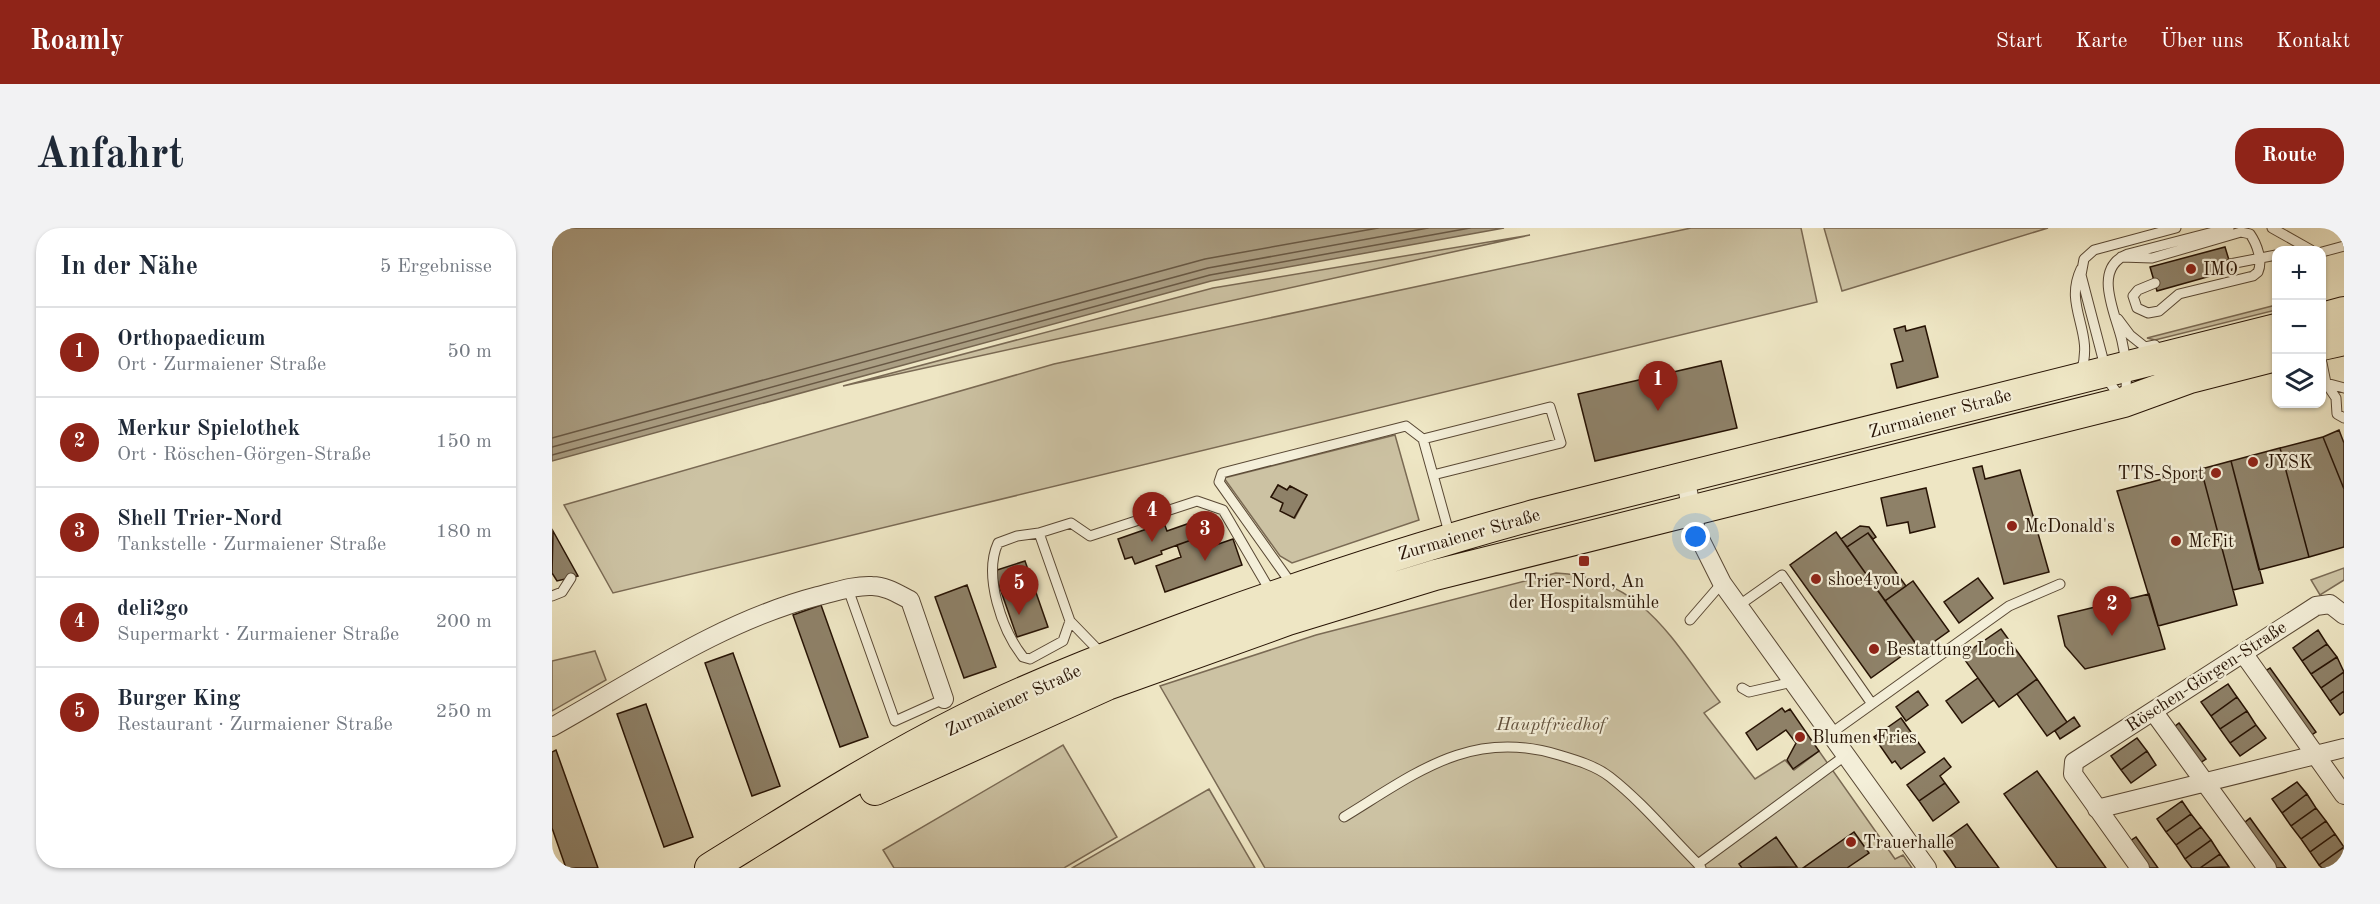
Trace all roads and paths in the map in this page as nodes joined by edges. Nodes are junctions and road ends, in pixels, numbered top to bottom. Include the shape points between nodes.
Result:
1 (2176, 228) edge
2 (2229, 228) edge
3 (2272, 228) edge
4 (2304, 246) edge
5 (2344, 246) edge
6 (2326, 251) edge
7 (2272, 255) edge
8 (2259, 256) junction
9 (2121, 257) junction
10 (2230, 264) dead end
11 (2081, 269) junction
12 (2155, 283) dead end
13 (2344, 312) edge
14 (2113, 313) junction
15 (2326, 317) edge
16 (2272, 330) edge
17 (2344, 340) edge
18 (2326, 344) edge
19 (2174, 346) junction
20 (2272, 357) edge
21 (2104, 371) junction
22 (2326, 383) joint
23 (2344, 388) edge
24 (2124, 402) junction
25 (2344, 418) edge
26 (1423, 439) junction
27 (1433, 475) junction
28 (1685, 477) junction
29 (1578, 504) junction
30 (1692, 511) junction
31 (1039, 533) junction
32 (1451, 538) junction
33 (1585, 538) junction
34 (571, 578) dead end
35 (1722, 583) junction
36 (2060, 584) dead end
37 (848, 589) junction
38 (1284, 592) junction
39 (552, 596) edge
40 (1738, 606) junction
41 (2344, 615) edge
42 (1690, 620) dead end
43 (1070, 621) junction
44 (2243, 653) junction
45 (1106, 658) junction
46 (1792, 682) junction
47 (1742, 688) dead end
48 (944, 699) joint
49 (1872, 704) junction
50 (2153, 711) junction
51 (552, 727) edge
52 (1830, 734) junction
53 (2344, 748) edge
54 (1846, 755) junction
55 (2316, 755) junction
56 (2205, 782) junction
57 (2344, 795) edge
58 (2097, 809) junction
59 (1344, 817) dead end
60 (1699, 866) edge
61 (710, 868) edge
62 (740, 868) edge
63 (1927, 868) edge
64 (2140, 868) edge
65 (2267, 868) edge

1 - 11 lane via 2094,249
2 - 9 lane
3 - 4 lane
5 - 6 lane
7 - 8 lane
8 - 9 lane via 2250,234 2241,232 2152,258
8 - 10 lane
8 - 12 lane via 2260,268 2253,276 2179,294 2163,309 2148,313 2137,308 2133,296
9 - 14 lane via 2108,275
11 - 21 lane
11 - 21 lane via 2076,280 2075,304 2086,346
13 - 15 main road
14 - 19 lane via 2145,347
14 - 21 lane
16 - 19 main road, Zurmaiener Straße
17 - 18 main road
19 - 21 main road, Zurmaiener Straße
20 - 24 main road, Zurmaiener Straße via 2190,378
21 - 24 lane
21 - 24 lane via 2127,381
21 - 28 main road, Zurmaiener Straße
22 - 23 lane
22 - 25 lane via 2336,398 2337,414
24 - 30 main road, Zurmaiener Straße
26 - 27 lane
26 - 27 lane via 1550,407 1561,442
26 - 38 lane via 1406,426 1222,473 1219,482
27 - 32 lane
28 - 29 main road, Zurmaiener Straße
28 - 30 street
29 - 32 main road, Zurmaiener Straße
29 - 33 main road
30 - 33 main road, Zurmaiener Straße
30 - 35 street via 1696,531
31 - 38 lane via 1071,523 1090,536 1197,501 1222,510
31 - 43 lane
31 - 43 lane via 998,543 992,567 993,588 1014,645 1023,657 1030,659 1063,641
32 - 38 main road, Zurmaiener Straße
33 - 62 main road, Zurmaiener Straße via 1360,597 1107,685 884,784
34 - 39 lane via 562,592
35 - 40 street
35 - 42 lane
36 - 49 lane via 2009,606
37 - 48 street, Zurmaiener Straße via 874,585 910,600
37 - 48 lane via 895,721
37 - 51 street, Zurmaiener Straße via 777,607 737,623
38 - 45 main road, Zurmaiener Straße
40 - 46 street
40 - 49 lane via 1782,575
41 - 44 street, Röschen-Görgen-Straße via 2337,607 2322,603
43 - 45 lane
44 - 50 street, Röschen-Görgen-Straße
44 - 55 street
45 - 61 main road, Zurmaiener Straße via 965,719 834,792
46 - 47 lane via 1749,692
46 - 52 street
49 - 52 lane
50 - 56 street
50 - 58 street, Röschen-Görgen-Straße via 2080,756 2072,768
52 - 54 street
53 - 55 street
54 - 60 lane
54 - 63 street
55 - 56 street
55 - 57 street
56 - 58 street
56 - 65 street
58 - 64 street
59 - 60 lane via 1451,756 1473,749 1525,748 1573,759 1608,775

